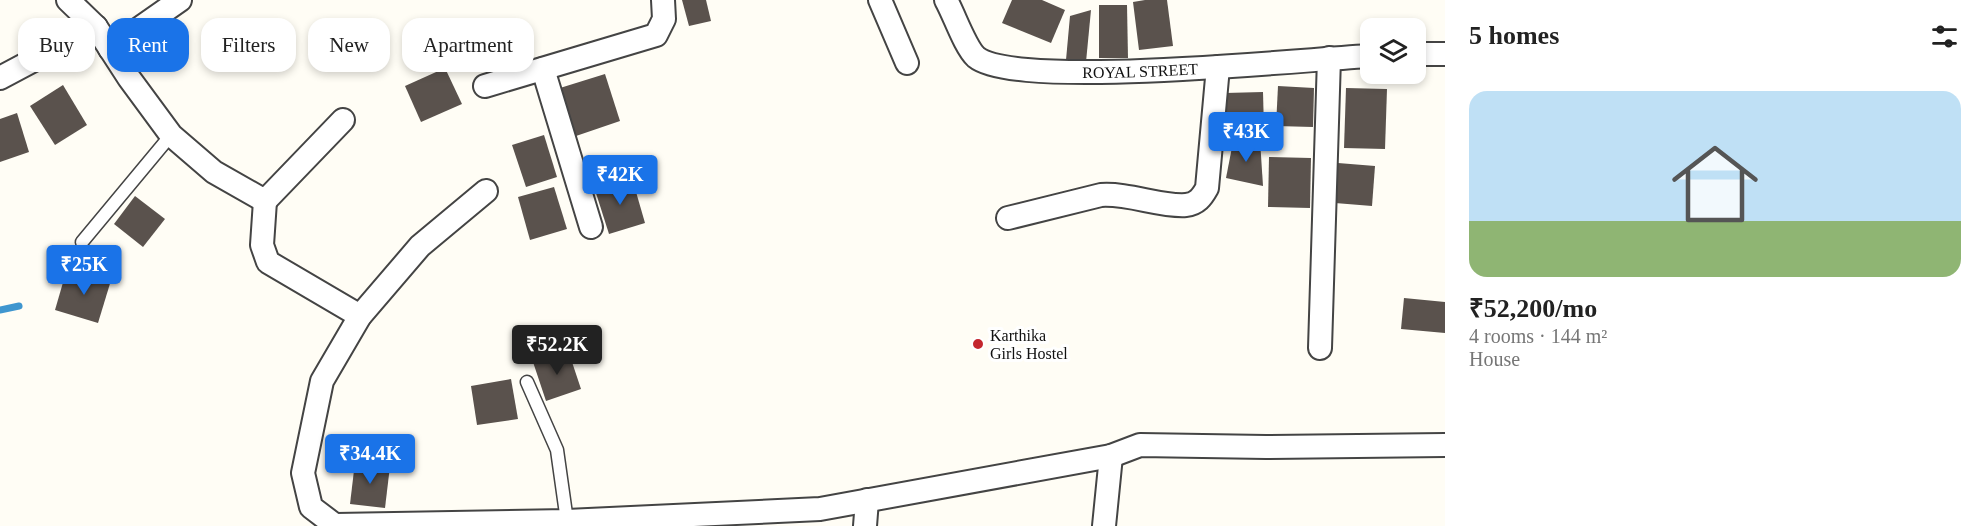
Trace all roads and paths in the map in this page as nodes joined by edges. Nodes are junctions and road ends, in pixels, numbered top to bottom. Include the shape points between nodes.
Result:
1 (68, 0) edge
2 (180, 0) edge
3 (663, 0) edge
4 (880, 0) edge
5 (946, 0) edge
6 (155, 18) edge
7 (96, 27) junction
8 (107, 45) edge
9 (1426, 54) edge
10 (1445, 54) edge
11 (1360, 57) edge
12 (1329, 58) junction
13 (907, 63) dead end
14 (1218, 67) junction
15 (543, 69) junction
16 (126, 72) edge
17 (0, 78) edge
18 (485, 86) dead end
19 (343, 120) dead end
20 (171, 135) junction
21 (486, 191) dead end
22 (265, 201) junction
23 (1008, 218) dead end
24 (591, 227) dead end
25 (82, 242) dead end
26 (360, 316) junction
27 (1320, 348) dead end
28 (526, 382) dead end
29 (1445, 445) edge
30 (1111, 456) junction
31 (867, 500) junction
32 (567, 521) junction
33 (336, 525) edge
34 (865, 526) edge
35 (1104, 526) edge

1 - 7 street
2 - 6 street
3 - 15 street via 664,19 656,34
4 - 13 street
5 - 14 street, ROYAL STREET via 974,56 990,66 1053,72
7 - 8 street
7 - 17 street
9 - 10 street
11 - 12 street, ROYAL STREET
12 - 14 street, ROYAL STREET
12 - 27 street
14 - 23 street via 1207,188 1197,201 1185,205 1101,195
15 - 18 street
15 - 24 street
16 - 20 street
19 - 22 street
20 - 22 street via 214,172
20 - 25 lane
21 - 26 street via 420,246
22 - 26 street via 262,245 268,262
26 - 33 street via 322,381 303,473 311,507
28 - 32 lane via 557,450
29 - 30 street via 1140,445
30 - 31 street
30 - 35 street
31 - 32 street via 778,512
31 - 34 street
32 - 33 street

